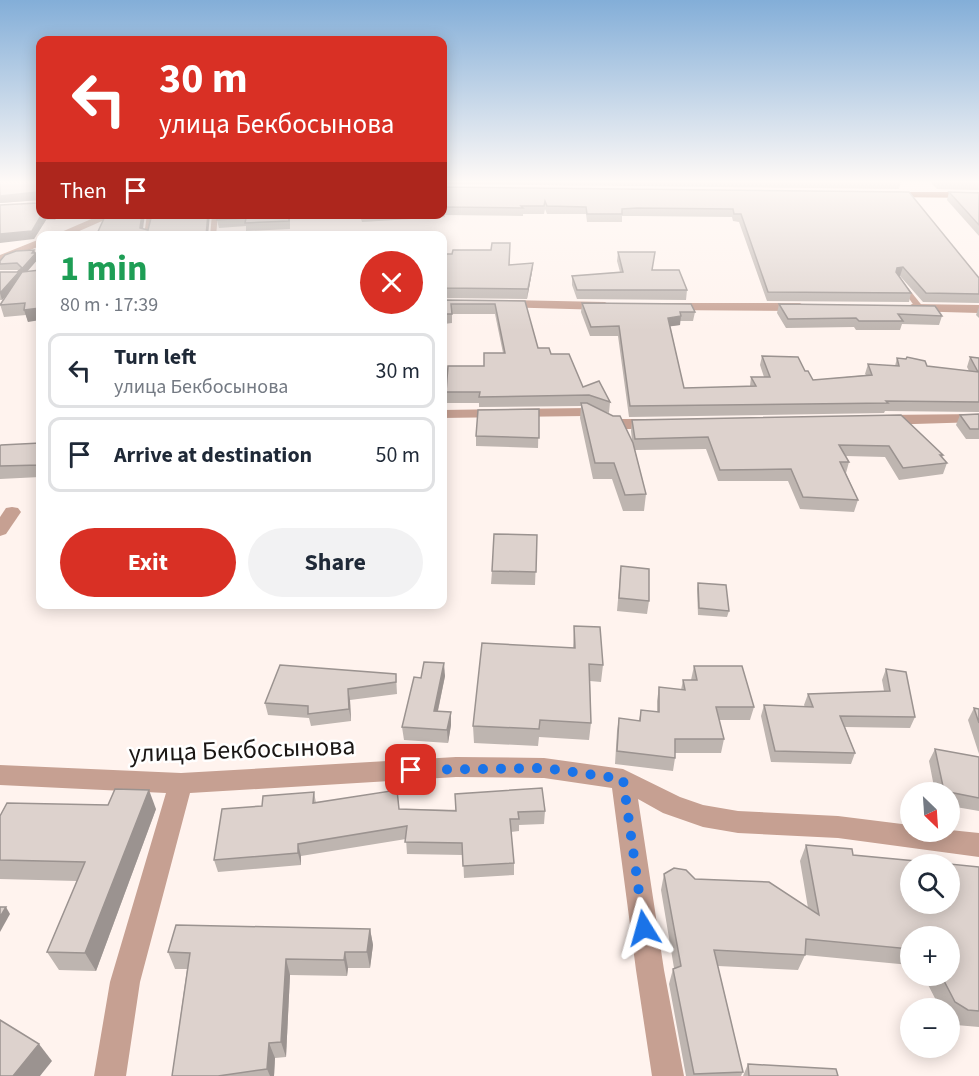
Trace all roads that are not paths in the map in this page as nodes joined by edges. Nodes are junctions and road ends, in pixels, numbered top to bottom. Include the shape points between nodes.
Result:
1 (36, 244) edge
2 (0, 259) edge
3 (898, 279) edge
4 (494, 304) edge
5 (618, 306) edge
6 (652, 307) edge
7 (811, 308) edge
8 (901, 308) edge
9 (920, 308) junction
10 (979, 309) edge
11 (447, 414) edge
12 (979, 418) edge
13 (865, 420) edge
14 (669, 423) edge
15 (12, 512) dead end
16 (0, 530) edge
17 (0, 775) edge
18 (623, 779) junction
19 (181, 783) junction
20 (979, 845) edge
21 (110, 1076) edge
22 (668, 1076) edge

1 - 2 street
3 - 9 lane
4 - 5 street
6 - 7 street
8 - 9 street
9 - 10 street
11 - 14 street via 588,412 612,424
12 - 13 street
15 - 16 street
17 - 19 street, улица Бекбосынова
18 - 19 street, улица Бекбосынова via 544,768 456,767
18 - 20 street, улица Бекбосынова via 672,805 703,816 738,822 838,827
18 - 22 street
19 - 21 street via 124,982

